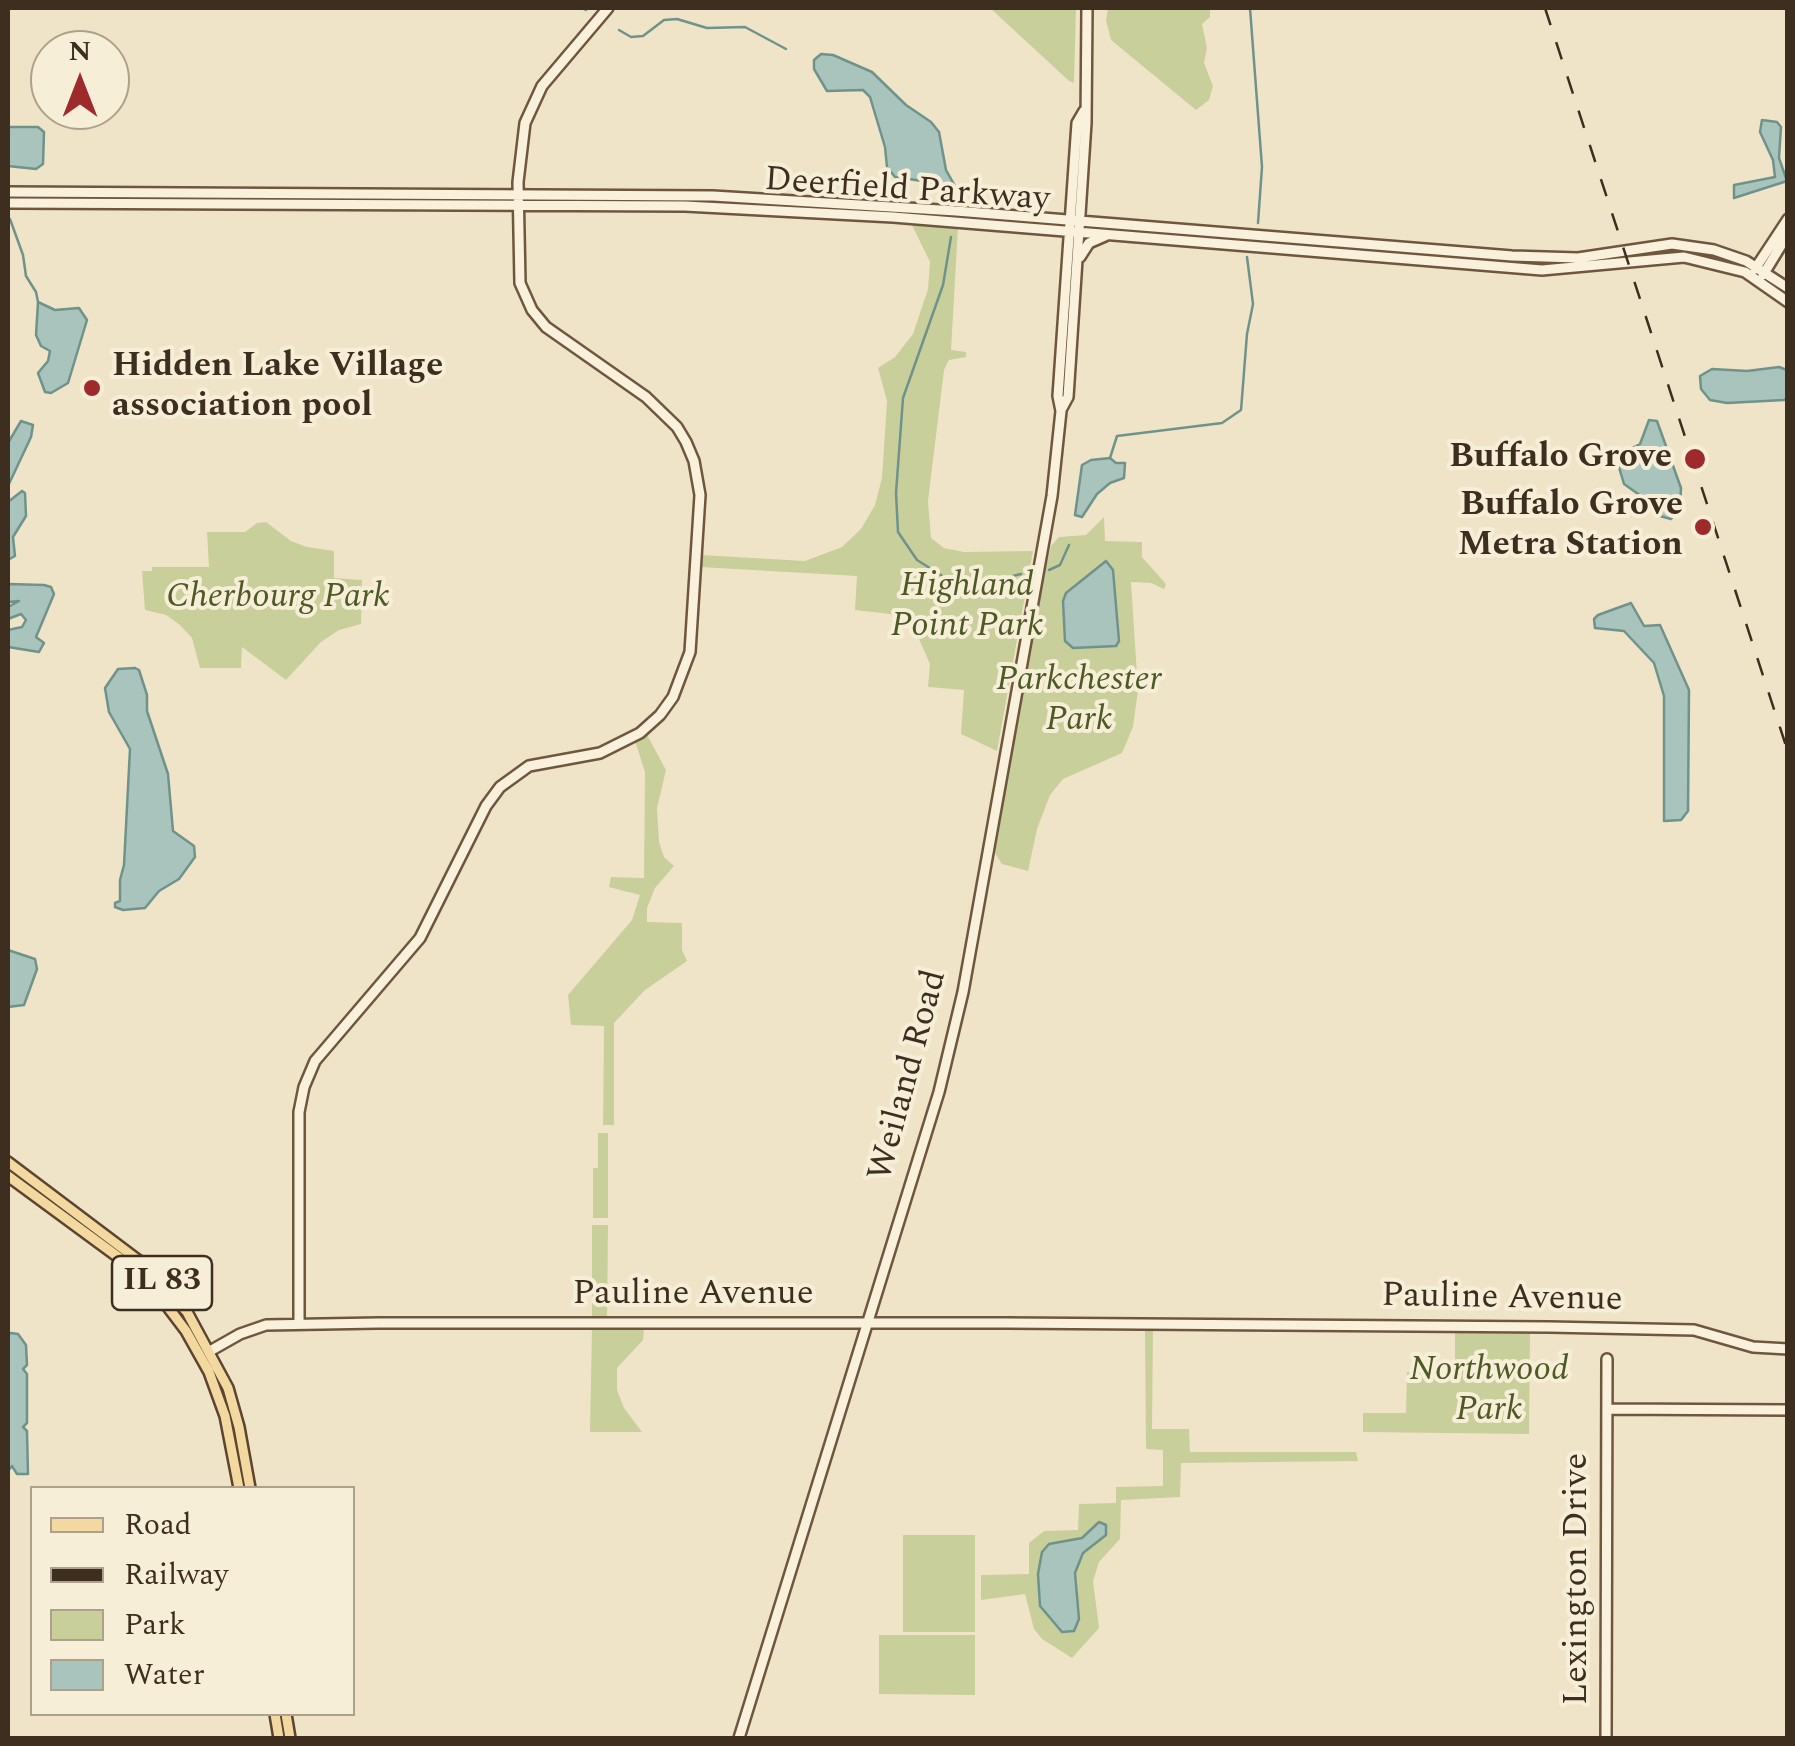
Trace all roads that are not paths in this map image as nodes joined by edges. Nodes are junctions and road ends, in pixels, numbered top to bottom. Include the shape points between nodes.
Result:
1 (608, 8) edge
2 (1086, 8) edge
3 (8, 192) edge
4 (518, 199) junction
5 (8, 203) edge
6 (1788, 219) edge
7 (1074, 227) junction
8 (1788, 234) edge
9 (1110, 235) junction
10 (1077, 264) junction
11 (1758, 273) junction
12 (1788, 288) edge
13 (1788, 302) edge
14 (1061, 411) junction
15 (8, 1162) edge
16 (8, 1176) edge
17 (867, 1323) junction
18 (299, 1324) junction
19 (1788, 1349) edge
20 (210, 1351) junction
21 (1607, 1359) dead end
22 (1607, 1409) junction
23 (1788, 1410) edge
24 (239, 1486) edge
25 (250, 1486) edge
26 (739, 1738) edge
27 (1606, 1738) edge

1 - 4 main road via 536,98 521,136
2 - 7 main road, Weiland Road
3 - 4 main road, Deerfield Parkway
4 - 5 main road, Deerfield Parkway
4 - 7 main road, Deerfield Parkway
4 - 18 main road via 520,283 532,310 662,412 694,461 700,495 690,652 660,716 640,733 600,753 529,766 500,787 420,938 315,1061 300,1112
6 - 11 main road
7 - 9 main road, Deerfield Parkway
7 - 10 main road, Weiland Road
7 - 11 main road, Deerfield Parkway via 1562,258 1672,244 1714,250
7 - 14 main road, Weiland Road
8 - 11 main road
9 - 10 main road via 1089,243
9 - 11 main road, Deerfield Parkway via 1542,270 1684,256
10 - 14 main road, Weiland Road via 1068,396
11 - 12 main road, Deerfield Parkway
11 - 13 main road, Deerfield Parkway
14 - 17 main road, Weiland Road via 1046,531 962,992 939,1092
15 - 20 main road, IL 83 via 138,1260 187,1312
16 - 24 main road, IL 83 via 125,1262 186,1331 219,1398
17 - 18 main road, Pauline Avenue
17 - 19 main road, Pauline Avenue via 1642,1330 1710,1332
17 - 26 main road, Weiland Road
18 - 20 main road, Pauline Avenue via 255,1327
20 - 25 main road, IL 83 via 236,1416
21 - 22 main road, Lexington Drive
22 - 23 main road
22 - 27 main road, Lexington Drive

